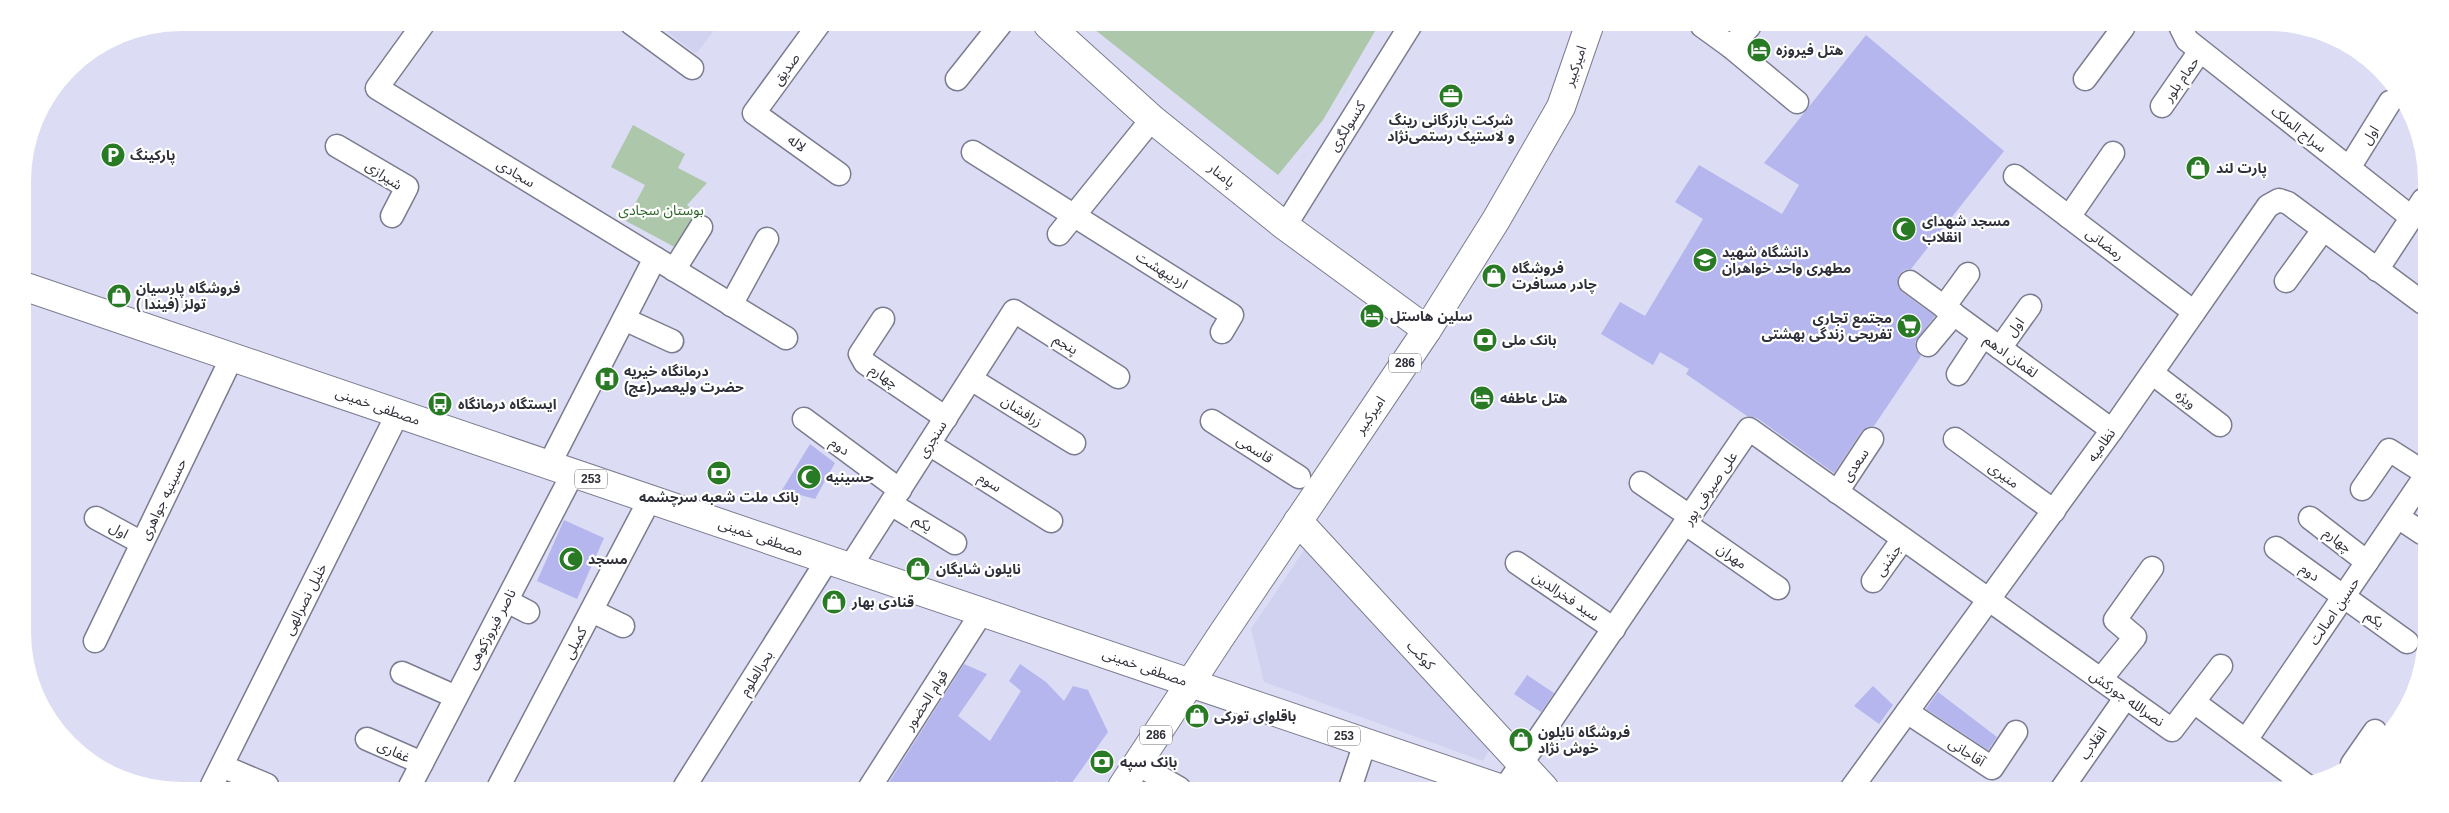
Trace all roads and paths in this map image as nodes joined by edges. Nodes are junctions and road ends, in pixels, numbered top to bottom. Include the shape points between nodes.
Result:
1 (1407, 31) edge
2 (1587, 31) edge
3 (1709, 31) edge
4 (1745, 31) edge
5 (2120, 31) edge
6 (418, 32) edge
7 (643, 32) edge
8 (813, 32) edge
9 (995, 32) edge
10 (1055, 32) edge
11 (2189, 40) edge
12 (1731, 48) junction
13 (692, 68) dead end
14 (2085, 78) dead end
15 (957, 79) dead end
16 (1797, 102) dead end
17 (2390, 102) dead end
18 (2162, 106) dead end
19 (754, 113) joint
20 (1152, 119) junction
21 (337, 146) dead end
22 (973, 152) dead end
23 (2113, 153) dead end
24 (2349, 168) junction
25 (840, 174) dead end
26 (2015, 176) dead end
27 (2417, 209) edge
28 (1075, 214) junction
29 (392, 216) dead end
30 (2069, 217) junction
31 (1285, 226) junction
32 (700, 227) dead end
33 (2323, 230) junction
34 (1059, 234) dead end
35 (768, 238) dead end
36 (655, 258) junction
37 (674, 270) junction
38 (2377, 270) junction
39 (1968, 274) dead end
40 (2286, 281) dead end
41 (1910, 282) dead end
42 (32, 289) edge
43 (2418, 299) edge
44 (731, 305) junction
45 (2030, 306) dead end
46 (1949, 310) junction
47 (1014, 311) joint
48 (2194, 312) junction
49 (624, 319) junction
50 (883, 319) dead end
51 (1427, 330) junction
52 (1222, 332) dead end
53 (786, 338) dead end
54 (672, 342) dead end
55 (1992, 342) junction
56 (1928, 345) dead end
57 (232, 357) junction
58 (2152, 373) junction
59 (1958, 374) dead end
60 (1118, 376) dead end
61 (971, 379) junction
62 (398, 413) junction
63 (946, 418) junction
64 (804, 420) dead end
65 (1212, 421) dead end
66 (2220, 425) dead end
67 (2112, 430) junction
68 (1872, 439) dead end
69 (1955, 439) dead end
70 (1074, 443) dead end
71 (929, 444) junction
72 (561, 469) junction
73 (2418, 469) edge
74 (1299, 477) dead end
75 (1640, 482) dead end
76 (2418, 488) edge
77 (2362, 489) dead end
78 (1837, 492) junction
79 (895, 497) junction
80 (650, 499) junction
81 (2054, 510) junction
82 (2398, 517) junction
83 (96, 518) dead end
84 (2310, 518) dead end
85 (1689, 520) junction
86 (1051, 521) dead end
87 (1298, 521) junction
88 (2418, 530) edge
89 (1903, 538) junction
90 (142, 543) junction
91 (955, 543) dead end
92 (2276, 548) dead end
93 (2367, 562) junction
94 (839, 563) junction
95 (1517, 563) dead end
96 (2152, 568) dead end
97 (1873, 581) dead end
98 (1778, 588) dead end
99 (2344, 597) junction
100 (506, 600) junction
101 (1989, 600) junction
102 (592, 611) junction
103 (528, 612) dead end
104 (982, 612) junction
105 (623, 626) dead end
106 (1614, 629) junction
107 (94, 641) dead end
108 (2407, 642) dead end
109 (2221, 666) dead end
110 (402, 673) dead end
111 (2102, 679) junction
112 (1190, 683) junction
113 (2126, 696) junction
114 (456, 697) junction
115 (2194, 702) junction
116 (1907, 712) junction
117 (2375, 731) dead end
118 (2016, 732) dead end
119 (367, 738) dead end
120 (2246, 740) junction
121 (1365, 743) junction
122 (2364, 747) edge
123 (1522, 763) junction
124 (422, 764) junction
125 (1137, 764) junction
126 (217, 776) edge
127 (2298, 778) edge
128 (1352, 781) edge
129 (1479, 781) edge
130 (1510, 781) edge
131 (1538, 781) edge
132 (1856, 781) edge
133 (2067, 781) edge
134 (250, 782) edge
135 (412, 782) edge
136 (501, 782) edge
137 (688, 782) edge
138 (873, 782) edge
139 (1126, 782) edge
140 (1168, 782) edge

1 - 31 street, کنسولگری
2 - 51 main road, امیرکبیر / 286 via 1561,107
3 - 12 street
4 - 12 street
5 - 14 street
6 - 36 street, سجادی via 377,88
7 - 13 street
8 - 19 street, صدیق
9 - 15 street
10 - 20 main road, پامنار
11 - 18 street, حمام بلور
11 - 24 street, سراج الملک
12 - 16 street
17 - 24 street, اول
19 - 25 street, لاله
20 - 28 street
20 - 31 main road, پامنار
21 - 29 street, شیرازی via 407,187
22 - 28 street, اردیبهشت
23 - 30 street
24 - 27 street, سراج الملک
26 - 30 street, رمضانی
27 - 38 street
28 - 34 street
28 - 52 street, اردیبهشت via 1232,315
30 - 48 street, رمضانی
31 - 51 main road, پامنار
32 - 37 street
33 - 38 street, نظامیه
33 - 40 street
33 - 48 street, نظامیه via 2288,203 2273,202
35 - 44 street
36 - 37 street, سجادی
36 - 49 street
37 - 44 street, سجادی
38 - 43 street, نظامیه
39 - 46 street
41 - 46 street, لقمان ادهم
42 - 57 main road, مصطفی خمینی / 253
44 - 53 street, سجادی
45 - 55 street, اول
46 - 55 street, لقمان ادهم
46 - 56 street
47 - 60 street, پنجم
47 - 61 street, سنجری
48 - 58 street, نظامیه
49 - 54 street
49 - 72 street
50 - 63 street, چهارم via 860,354 865,363
51 - 87 main road, امیرکبیر / 286
55 - 59 street
55 - 67 street, لقمان ادهم
57 - 62 main road, مصطفی خمینی / 253
57 - 90 street, حسینیه جواهری
58 - 66 street, ویژه
58 - 67 street, نظامیه
61 - 63 street, سنجری
61 - 70 street, زرافشان
62 - 72 main road, مصطفی خمینی / 253
62 - 126 street, خلیل نصرالهی
63 - 71 street, سنجری
64 - 79 street, دوم
65 - 74 street, قاسمی
67 - 81 street, نظامیه
68 - 78 street, سعدی
69 - 81 street, منیری
71 - 79 street, سنجری
71 - 86 street, سوم
72 - 80 main road, مصطفی خمینی / 253
72 - 100 street, ناصر فیروزکوهی
73 - 77 street via 2390,450
75 - 85 street, مهران
76 - 82 street, حسین اصالت
78 - 85 street, علی صیرفی پور via 1749,429
78 - 89 street, علی صیرفی پور
79 - 91 street, یکم
79 - 94 street, سنجری
80 - 94 main road, مصطفی خمینی / 253
80 - 102 street, کمیلی
81 - 101 street, نظامیه
82 - 88 street
82 - 93 street, حسین اصالت
83 - 90 street, اول
84 - 93 street, چهارم
85 - 98 street, مهران
85 - 106 street, علی صیرفی پور
87 - 112 main road, امیرکبیر / 286
87 - 123 main road, کوکب
89 - 97 street, جشنی
89 - 101 street, علی صیرفی پور
90 - 107 street, حسینیه جواهری
92 - 99 street, دوم
93 - 99 street, حسین اصالت
94 - 104 main road, مصطفی خمینی / 253
94 - 137 street, بحرالعلوم
95 - 106 street, سید فخرالدین
96 - 111 street via 2115,620 2135,637
99 - 108 street, یکم
99 - 120 street, حسین اصالت
100 - 103 street
100 - 114 street, ناصر فیروزکوهی
101 - 111 street, نصرالله جورکش
101 - 116 street, نظامیه
102 - 105 street
102 - 136 street, کمیلی
104 - 112 main road, مصطفی خمینی / 253
104 - 138 street, قوام الحضور
106 - 123 street, علی صیرفی پور
109 - 115 street
110 - 114 street
111 - 113 street, نصرالله جورکش
112 - 121 main road, مصطفی خمینی / 253
112 - 125 main road, امیرکبیر / 286
113 - 115 street, نصرالله جورکش via 2172,730
113 - 133 street, انقلاب
114 - 124 street, ناصر فیروزکوهی
115 - 120 street
116 - 118 street, آقاجانی via 1992,768
116 - 132 street, نظامیه
117 - 122 street
119 - 124 street, غفاری
120 - 127 street
121 - 128 street
121 - 129 main road, مصطفی خمینی / 253
123 - 130 street, علی صیرفی پور
123 - 131 main road, کوکب
124 - 135 street, ناصر فیروزکوهی
125 - 139 main road, امیرکبیر / 286
125 - 140 street
126 - 134 street

